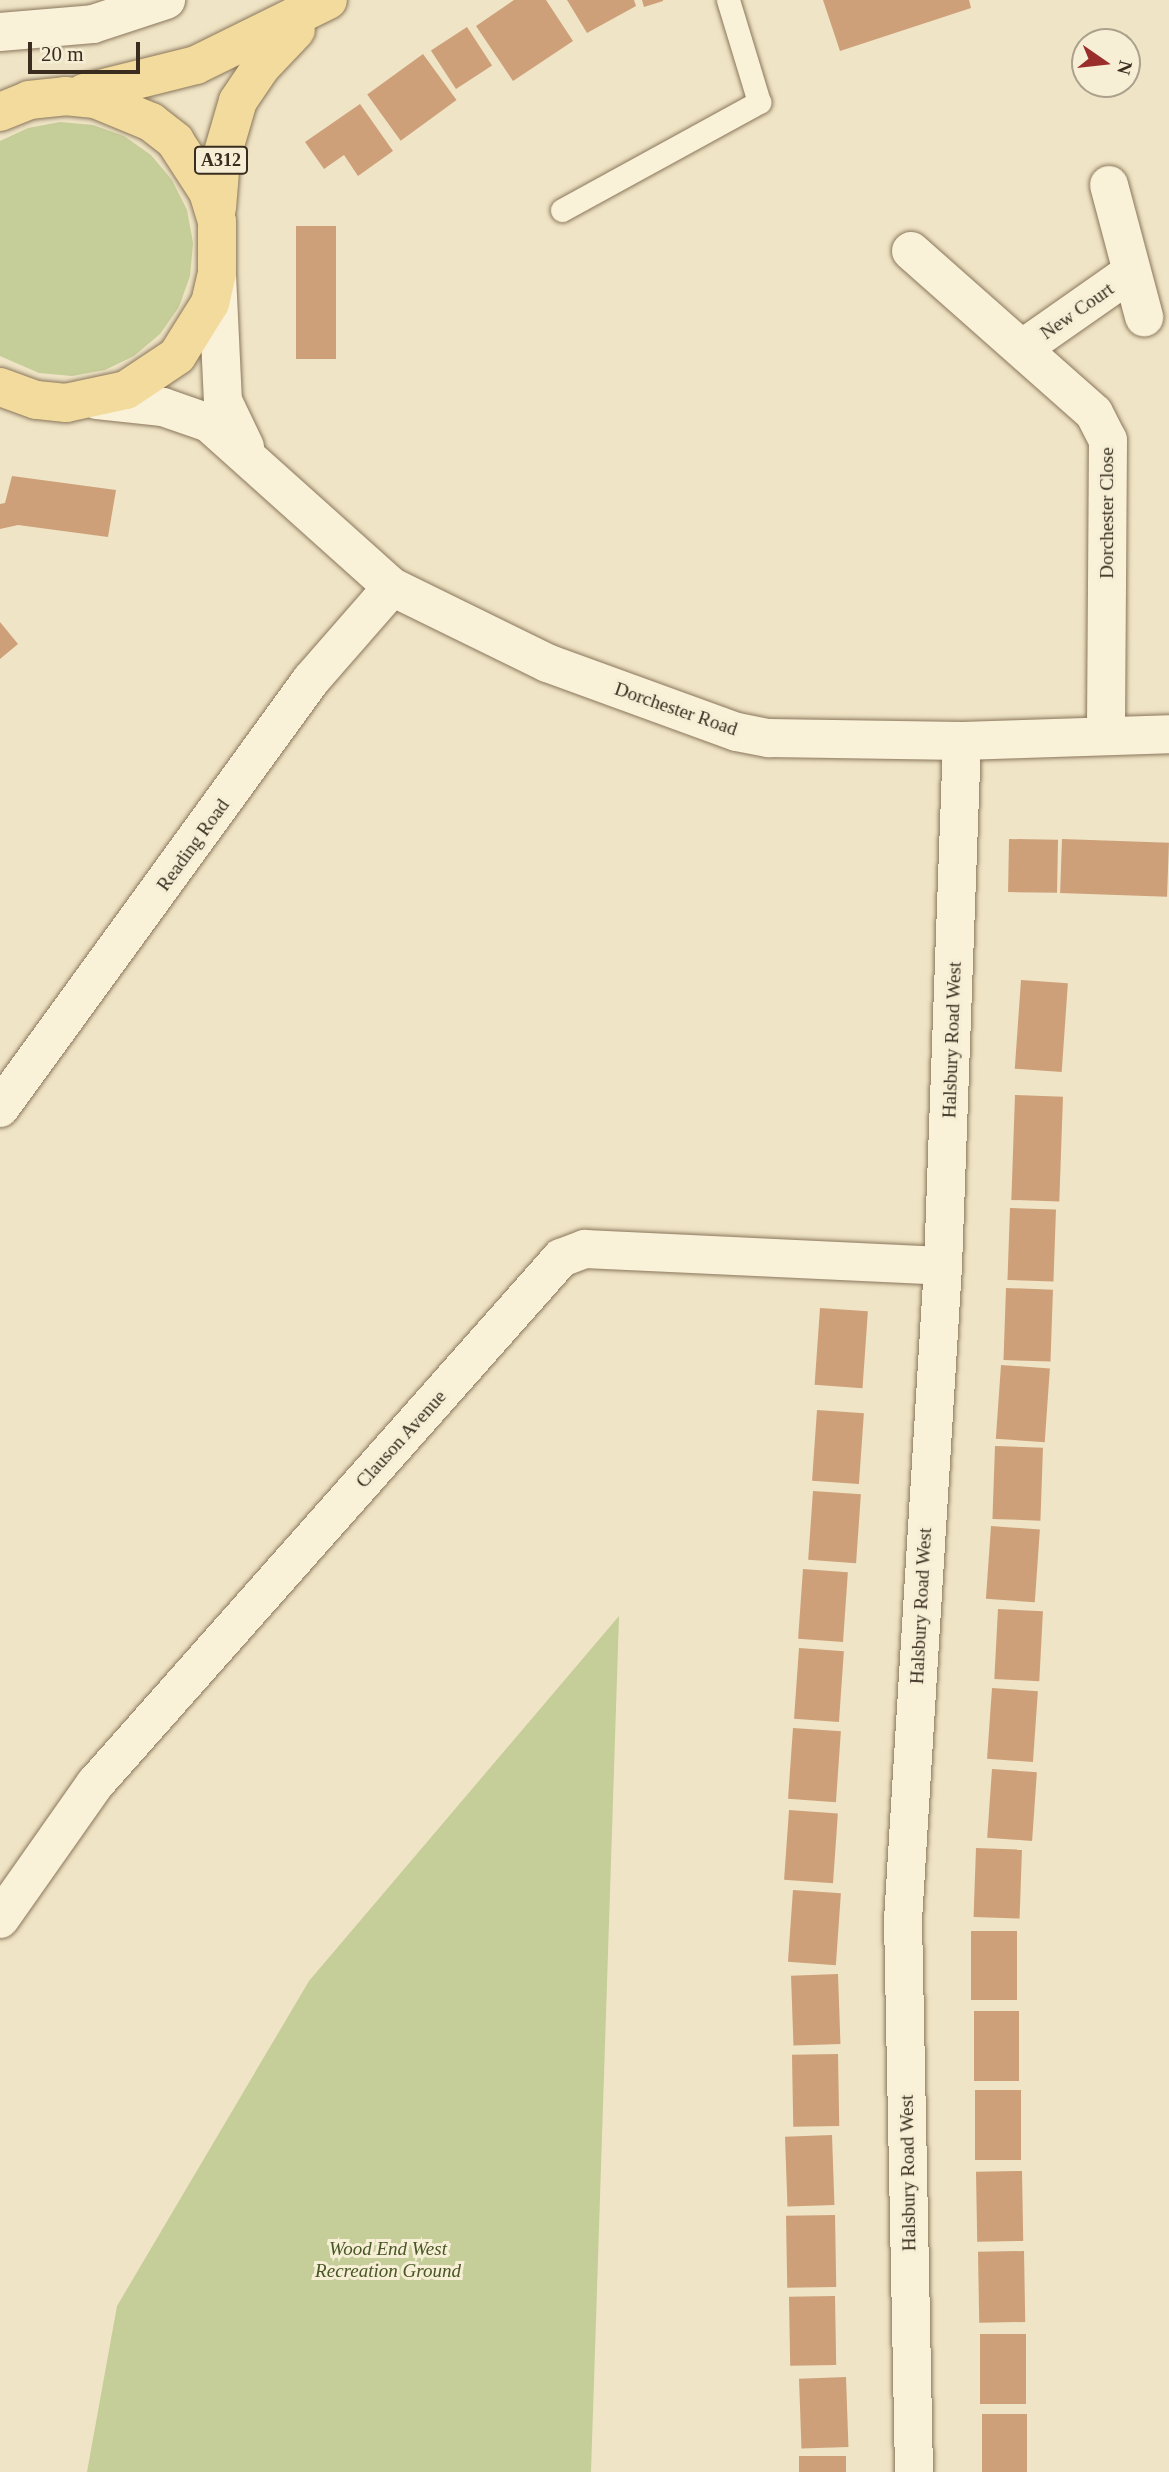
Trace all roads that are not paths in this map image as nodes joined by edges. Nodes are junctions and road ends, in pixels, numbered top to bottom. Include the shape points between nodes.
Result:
1 (166, 0) edge
2 (330, 0) edge
3 (729, 0) edge
4 (0, 32) edge
5 (24, 102) edge
6 (1109, 185) dead end
7 (562, 210) dead end
8 (217, 221) junction
9 (911, 251) dead end
10 (217, 273) junction
11 (1130, 273) junction
12 (1144, 317) dead end
13 (1023, 348) junction
14 (0, 387) edge
15 (81, 401) junction
16 (0, 402) edge
17 (255, 460) junction
18 (392, 587) junction
19 (1169, 734) edge
20 (1106, 735) junction
21 (962, 741) junction
22 (0, 1108) edge
23 (943, 1266) junction
24 (0, 1919) edge
25 (914, 2472) edge

1 - 4 street via 93,24
2 - 5 main road, A312 via 196,65
2 - 8 main road, A312 via 282,43 238,101 221,159
3 - 7 lane via 759,102
5 - 8 main road via 124,108 175,141 194,165
6 - 11 street, New Court
8 - 10 main road
9 - 13 street, Dorchester Close
10 - 15 main road via 210,303 177,356 153,376
10 - 17 street, Dorchester Road via 223,401
11 - 12 street, New Court
11 - 13 street, New Court
13 - 20 street, Dorchester Close via 1094,413 1108,440
14 - 15 main road via 36,400
15 - 16 main road
15 - 17 street, Dorchester Road via 186,412 224,432
17 - 18 street, Dorchester Road
18 - 21 street, Dorchester Road via 547,663 737,733 769,738
18 - 22 street, Reading Road via 312,680
19 - 20 street, Dorchester Road
20 - 21 street, Dorchester Road
21 - 23 street, Halsbury Road West
23 - 24 street, Clauson Avenue via 585,1249 561,1258 95,1784
23 - 25 street, Halsbury Road West via 903,1920

